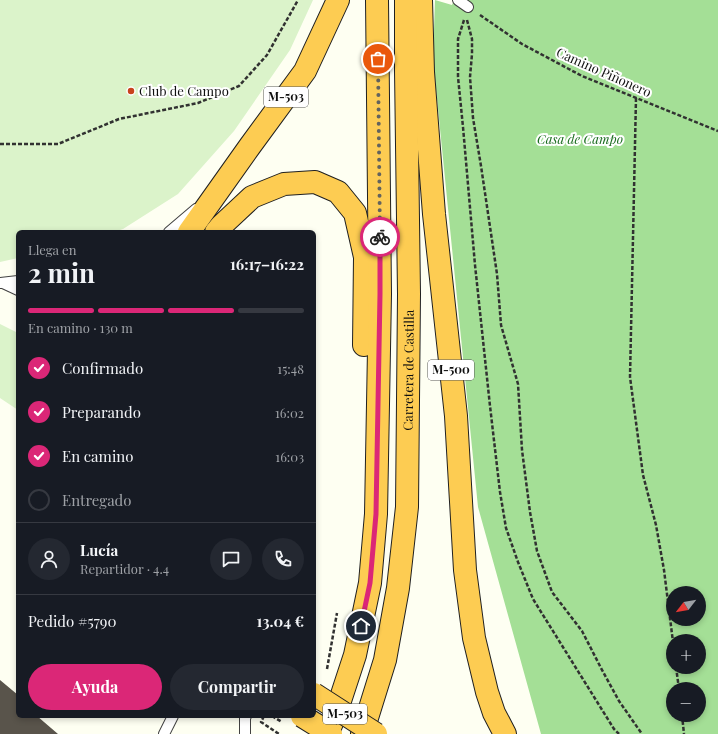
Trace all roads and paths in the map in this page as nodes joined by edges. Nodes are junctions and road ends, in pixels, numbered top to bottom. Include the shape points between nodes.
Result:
1 (298, 0) edge
2 (338, 0) edge
3 (377, 0) edge
4 (406, 0) edge
5 (421, 0) edge
6 (458, 0) edge
7 (467, 11) junction
8 (636, 98) junction
9 (718, 131) edge
10 (0, 144) edge
11 (221, 187) junction
12 (171, 230) edge
13 (190, 230) edge
14 (218, 230) edge
15 (16, 281) edge
16 (2, 283) edge
17 (16, 289) edge
18 (376, 514) junction
19 (337, 613) dead end
20 (672, 634) edge
21 (326, 674) dead end
22 (316, 695) edge
23 (173, 718) edge
24 (245, 718) edge
25 (263, 718) edge
26 (305, 718) edge
27 (683, 722) edge
28 (493, 724) edge
29 (164, 734) edge
30 (245, 734) edge
31 (279, 734) edge
32 (328, 734) edge
33 (331, 734) edge
34 (362, 734) edge
35 (376, 734) edge
36 (505, 734) edge
37 (619, 734) edge
38 (642, 734) edge
39 (684, 734) edge

1 - 10 path via 267,54 239,86 198,103 119,119 58,144
2 - 11 highway, M-503 via 306,71
3 - 18 highway via 380,294
4 - 34 highway, Carretera de Castilla via 409,294 407,507 398,588 386,660
5 - 28 highway, M-500 via 423,72 434,214 456,416 465,570 474,638
6 - 7 lane
7 - 8 path, Camino Piñonero via 582,76
7 - 37 path via 458,39 458,77 490,406 506,528 533,599
7 - 38 path via 472,39 470,77 473,118 497,274 501,325 518,384 522,450 537,551 552,592 582,631 619,701
8 - 9 path, Camino Piñonero
8 - 20 path via 630,377 642,475 658,532
11 - 12 lane
11 - 13 highway, M-503
14 - 18 highway via 252,197 284,184 315,182 338,192 355,213 365,257 364,448
15 - 16 lane
16 - 17 lane
18 - 32 highway via 370,583 355,654
19 - 21 path
22 - 35 highway, M-503, bridge
23 - 29 lane
24 - 30 lane
25 - 31 path via 261,722
26 - 33 highway, M-503, bridge
27 - 39 path
28 - 36 highway, M-500

